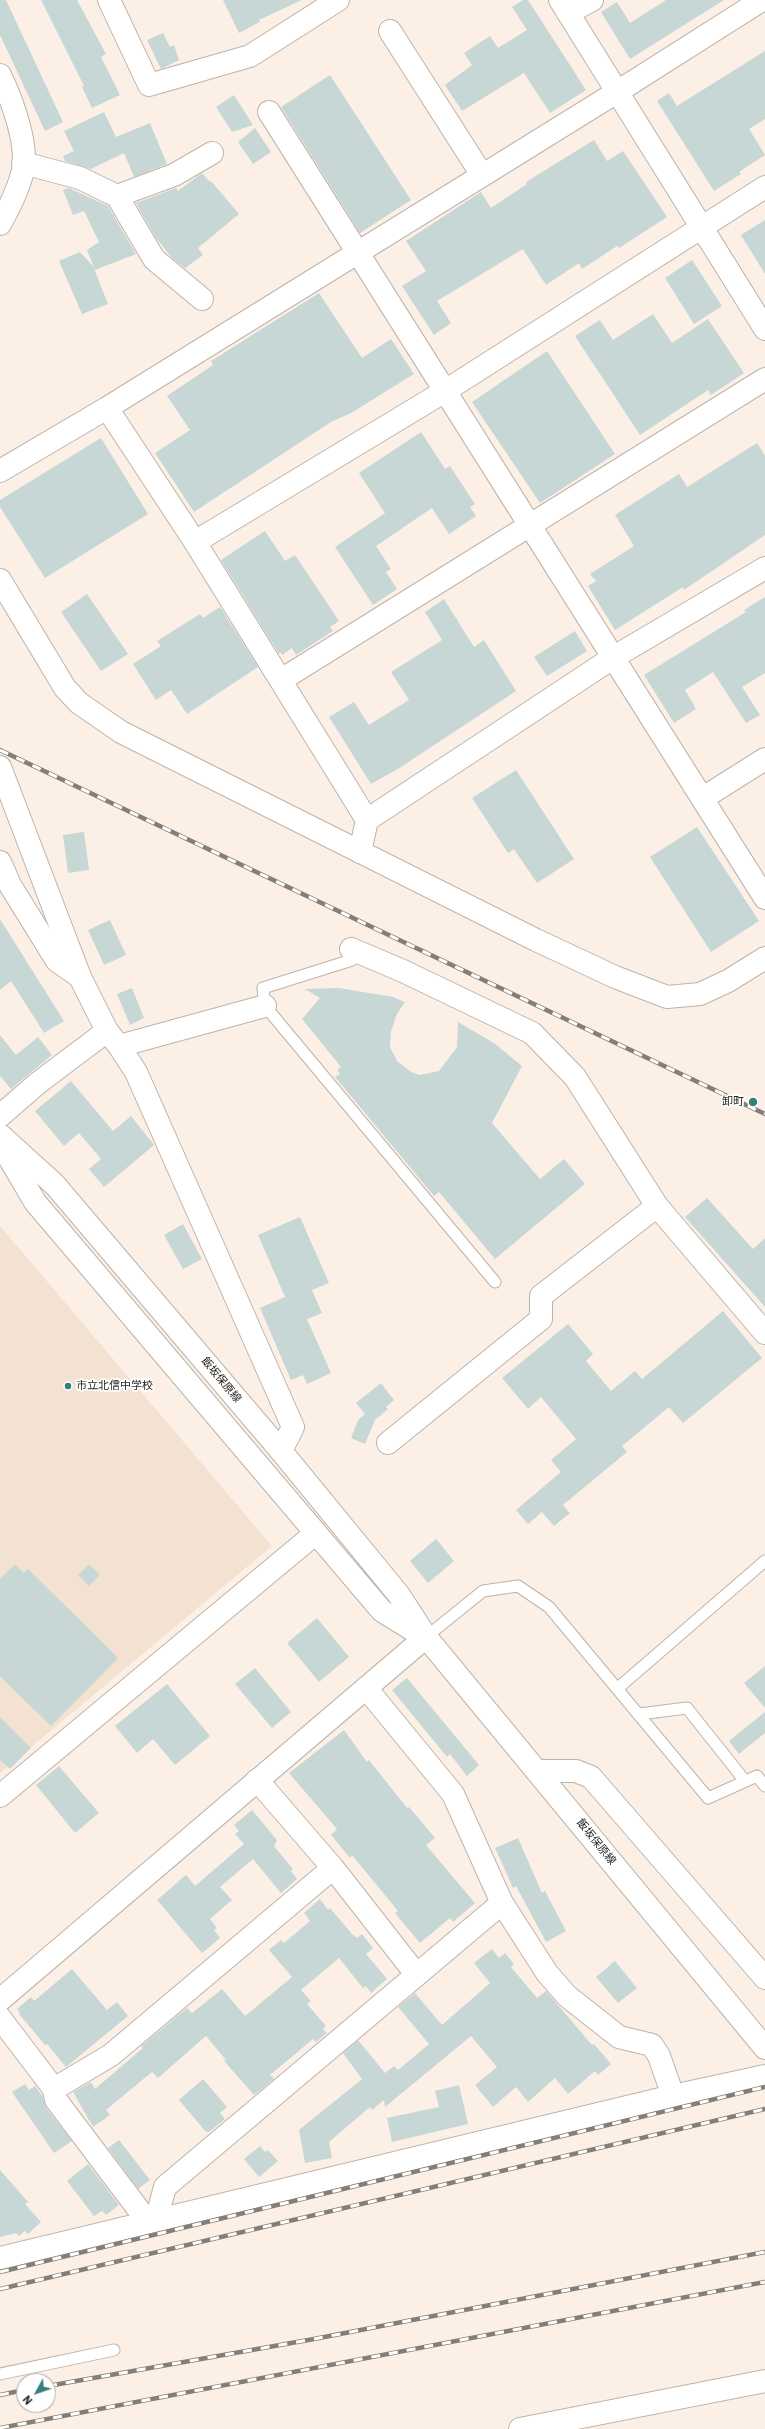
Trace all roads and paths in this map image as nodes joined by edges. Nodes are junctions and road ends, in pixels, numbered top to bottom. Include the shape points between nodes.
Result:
1 (109, 0) edge
2 (338, 0) edge
3 (592, 0) edge
4 (762, 0) edge
5 (564, 7) edge
6 (390, 31) dead end
7 (3, 90) edge
8 (617, 92) junction
9 (269, 112) dead end
10 (212, 153) dead end
11 (23, 163) junction
12 (482, 175) junction
13 (765, 187) edge
14 (117, 196) junction
15 (0, 224) edge
16 (702, 227) junction
17 (357, 252) junction
18 (202, 299) dead end
19 (765, 328) edge
20 (765, 379) edge
21 (445, 391) junction
22 (107, 408) junction
23 (0, 471) edge
24 (531, 526) junction
25 (195, 542) junction
26 (765, 568) edge
27 (0, 580) edge
28 (614, 657) junction
29 (281, 680) junction
30 (765, 759) edge
31 (0, 767) edge
32 (703, 798) junction
33 (367, 820) junction
34 (360, 852) junction
35 (0, 862) edge
36 (765, 898) edge
37 (356, 951) joint
38 (765, 958) edge
39 (80, 977) junction
40 (265, 1006) junction
41 (113, 1039) junction
42 (0, 1116) edge
43 (0, 1135) edge
44 (0, 1143) edge
45 (657, 1206) junction
46 (495, 1282) dead end
47 (765, 1333) edge
48 (388, 1443) dead end
49 (281, 1451) junction
50 (316, 1533) junction
51 (765, 1561) edge
52 (426, 1637) junction
53 (366, 1688) junction
54 (618, 1688) junction
55 (639, 1714) junction
56 (538, 1771) junction
57 (257, 1780) junction
58 (746, 1781) junction
59 (765, 1786) edge
60 (0, 1796) edge
61 (333, 1868) junction
62 (502, 1903) junction
63 (416, 1974) junction
64 (765, 1978) edge
65 (0, 2000) edge
66 (0, 2018) edge
67 (765, 2048) edge
68 (765, 2076) edge
69 (54, 2089) junction
70 (673, 2096) junction
71 (152, 2221) junction
72 (0, 2258) edge
73 (114, 2350) dead end
74 (0, 2374) edge
75 (765, 2382) edge
76 (520, 2429) edge

1 - 2 street via 149,85 250,56
3 - 5 street
4 - 8 street
5 - 8 street
6 - 12 street
7 - 11 street via 23,147
8 - 12 street
8 - 16 street
9 - 17 street
10 - 14 street via 174,176
11 - 14 street via 80,178
11 - 15 street via 17,188
12 - 17 street
13 - 16 street
14 - 18 street via 154,259
16 - 19 street
16 - 21 street
17 - 21 street
17 - 22 street
20 - 24 street
21 - 24 street
21 - 25 street
22 - 23 street
22 - 25 street
24 - 28 street
24 - 29 street
25 - 29 street
26 - 28 street
27 - 34 street via 52,670 79,703 121,732
28 - 32 street
28 - 33 street
29 - 33 street
30 - 32 street
31 - 39 street
32 - 36 street
33 - 34 street
34 - 38 street via 536,940 615,977 667,997 700,994 728,981
35 - 39 street via 10,885 57,961
37 - 40 lane via 352,960 263,988
37 - 45 street via 532,1033 575,1077
39 - 41 street
40 - 41 street
40 - 46 lane
41 - 42 street via 38,1083
41 - 49 street via 136,1072 293,1427
43 - 49 street, 飯坂保原線 via 55,1185
44 - 50 street, 飯坂保原線 via 35,1202
45 - 47 street
45 - 48 street via 541,1296 541,1319
49 - 52 street, 飯坂保原線 via 399,1595
50 - 52 street, 飯坂保原線 via 382,1611
50 - 60 street
51 - 54 lane
52 - 53 street
52 - 54 lane via 483,1591 518,1586 549,1607
52 - 56 street, 飯坂保原線
53 - 57 street
53 - 62 street via 453,1794
54 - 55 lane
55 - 58 lane via 687,1708
55 - 58 lane via 708,1798
56 - 64 street via 576,1771 591,1777
56 - 67 street, 飯坂保原線
57 - 61 street
57 - 65 street
58 - 59 lane via 757,1776
61 - 63 street
61 - 69 street via 111,2055
62 - 63 street
62 - 70 street via 548,1974 567,1996 619,2038 652,2045 659,2056
63 - 71 street via 165,2187
66 - 69 street
68 - 70 street
69 - 71 street via 56,2100
70 - 71 street
71 - 72 street
73 - 74 lane
75 - 76 street

